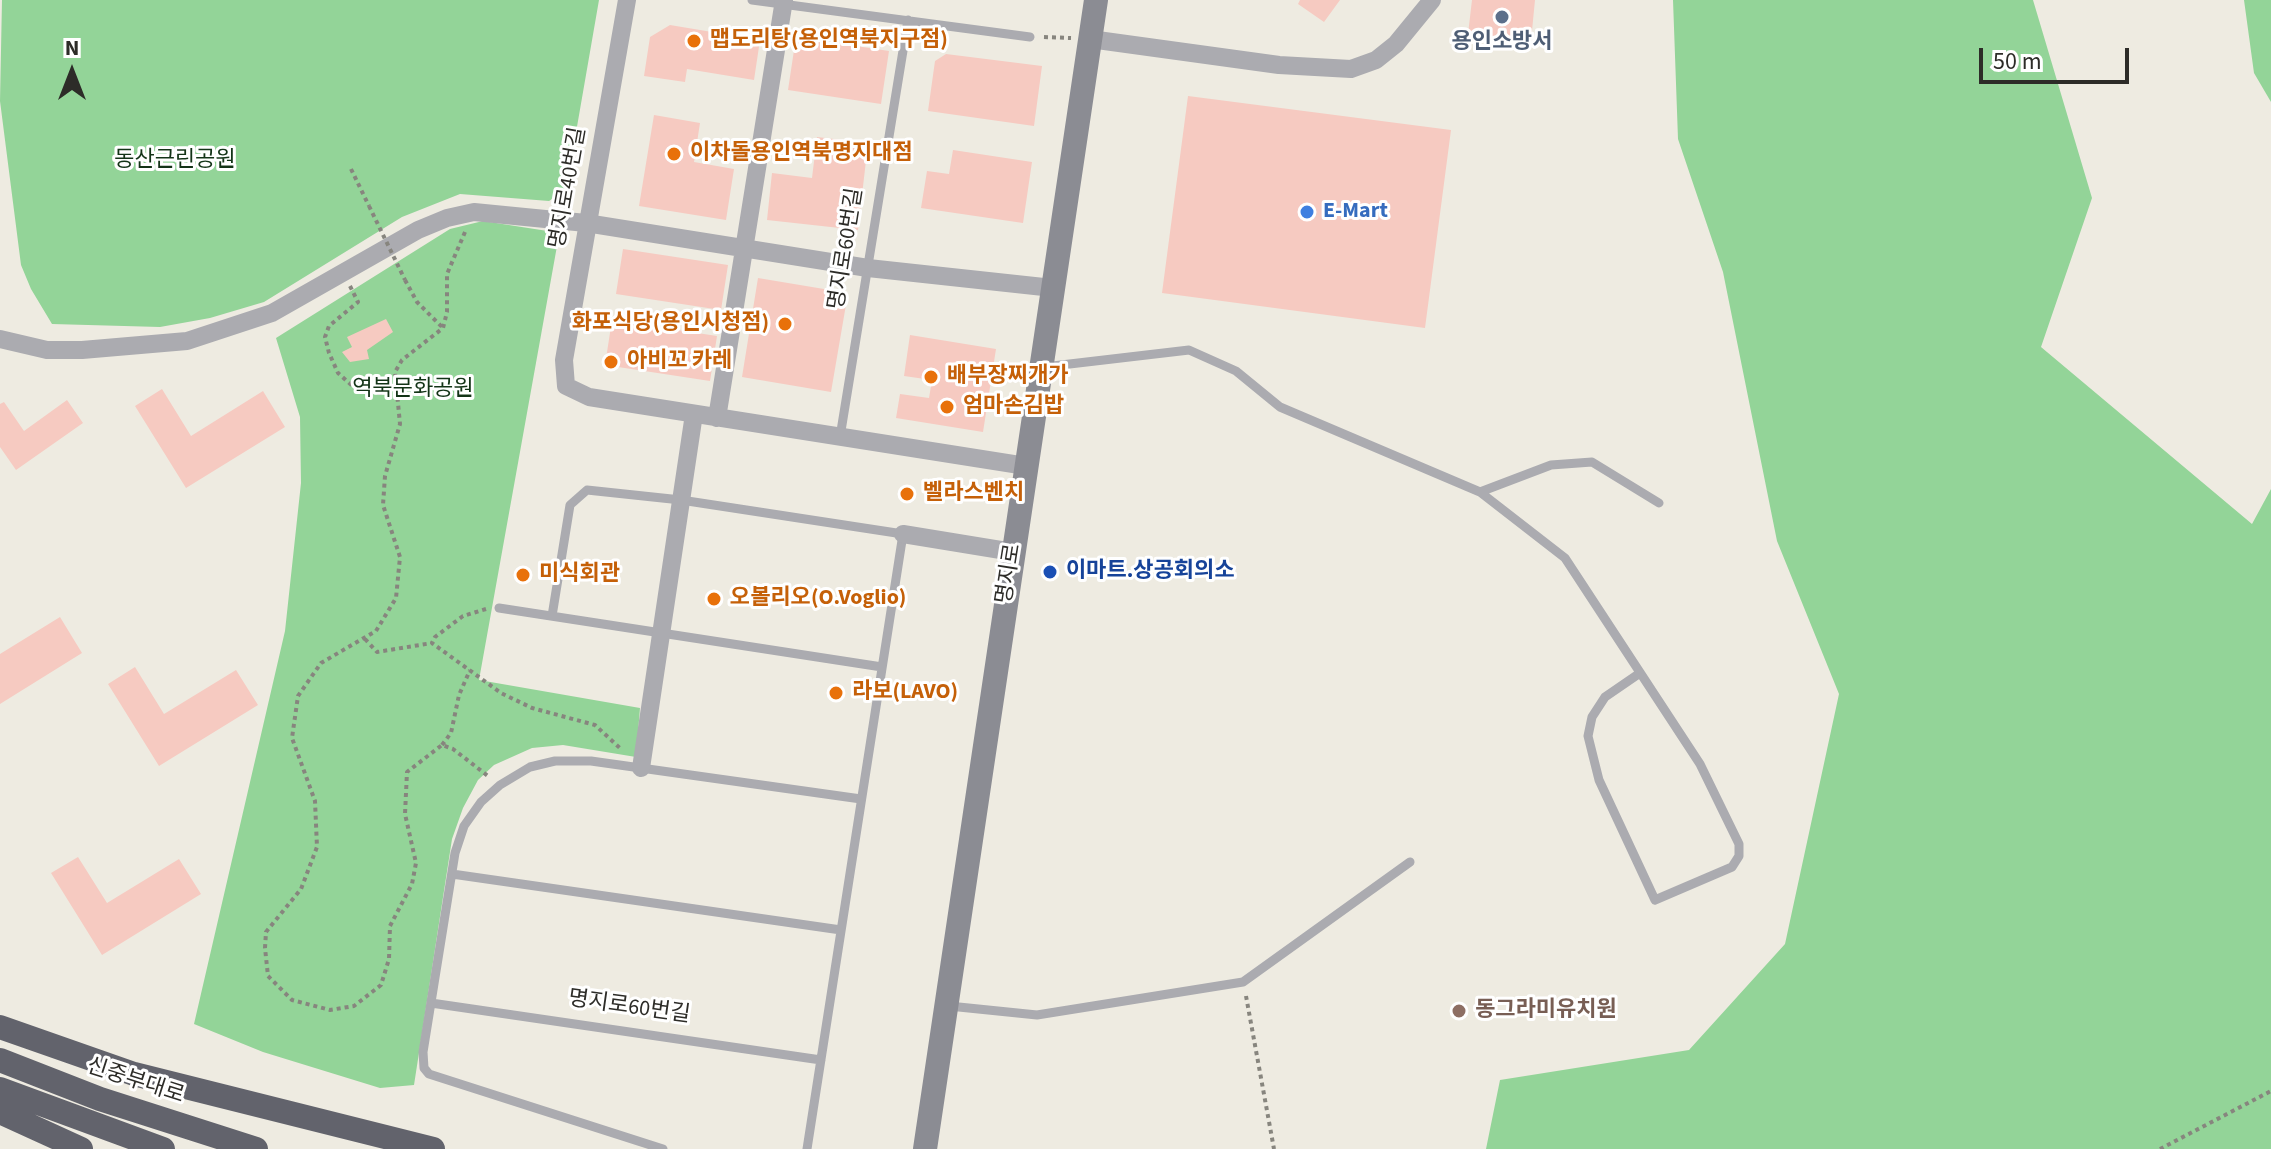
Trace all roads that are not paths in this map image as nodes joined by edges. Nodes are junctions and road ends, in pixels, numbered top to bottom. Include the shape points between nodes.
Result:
1 (627, 0) edge
2 (752, 0) edge
3 (1096, 0) edge
4 (1432, 0) edge
5 (784, 2) edge
6 (908, 20) junction
7 (1030, 37) road end
8 (1090, 39) junction
9 (586, 223) junction
10 (744, 250) junction
11 (868, 268) junction
12 (1053, 288) junction
13 (0, 339) edge
14 (1041, 367) junction
15 (694, 414) junction
16 (717, 418) junction
17 (840, 437) junction
18 (1026, 466) junction
19 (1480, 492) junction
20 (681, 500) junction
21 (1659, 503) dead end
22 (903, 534) junction
23 (1013, 552) junction
24 (499, 608) road end
25 (552, 616) junction
26 (661, 633) junction
27 (882, 667) junction
28 (1640, 673) junction
29 (641, 768) junction
30 (861, 799) junction
31 (1410, 862) dead end
32 (452, 874) junction
33 (841, 930) junction
34 (431, 1003) junction
35 (946, 1006) junction
36 (0, 1027) edge
37 (0, 1060) edge
38 (821, 1060) junction
39 (0, 1089) edge
40 (0, 1112) edge
41 (81, 1149) edge
42 (163, 1149) edge
43 (256, 1149) edge
44 (433, 1149) edge
45 (663, 1149) edge
46 (807, 1149) edge
47 (925, 1149) edge

1 - 9 street, 명지로40번길
2 - 5 lane
3 - 8 main road, 명지로
4 - 8 street via 1396,44 1376,60 1351,69 1279,65
5 - 6 lane
5 - 10 street
6 - 7 lane
6 - 11 lane, 명지로60번길
8 - 12 main road, 명지로
9 - 10 street
9 - 13 street via 481,212 447,218 272,313 187,341 47,350
9 - 15 street, 명지로40번길 via 564,360 566,386 589,397
10 - 11 street
10 - 16 street
11 - 12 street
11 - 17 lane, 명지로60번길
12 - 14 main road, 명지로
14 - 18 main road, 명지로
14 - 19 lane via 1189,350 1236,371 1280,407
15 - 16 street
15 - 20 street
16 - 17 street
17 - 18 street
18 - 23 main road, 명지로
19 - 21 lane via 1551,465 1592,462
19 - 28 lane via 1565,558
20 - 22 lane
20 - 25 lane via 600,489 576,496 570,505
20 - 26 street
22 - 23 street
22 - 27 lane
23 - 35 main road, 명지로
24 - 25 lane
25 - 26 lane
26 - 27 lane
26 - 29 street
27 - 30 lane
28 - 28 lane via 1700,764 1739,844 1732,867 1655,900 1599,780 1588,736 1605,697
29 - 30 lane
29 - 32 lane via 591,761 530,767 481,802 464,826
30 - 33 lane
31 - 35 lane via 1243,982 1037,1015
32 - 33 lane
32 - 34 lane
33 - 38 lane
34 - 38 lane, 명지로60번길
34 - 45 lane via 423,1052 429,1074
35 - 47 main road, 명지로
36 - 44 highway via 134,1074
37 - 43 highway, 신중부대로
38 - 46 lane
39 - 42 highway
40 - 41 highway

